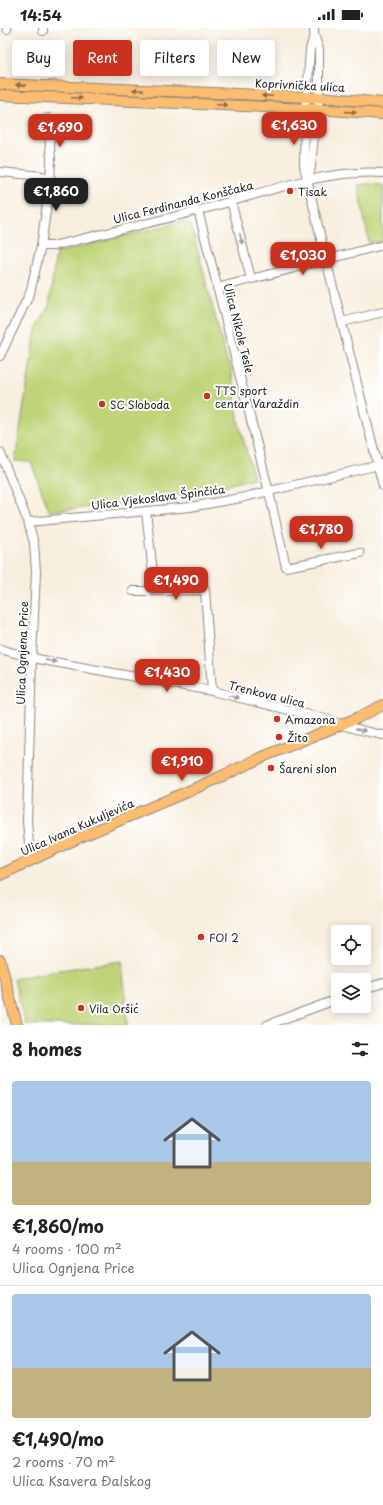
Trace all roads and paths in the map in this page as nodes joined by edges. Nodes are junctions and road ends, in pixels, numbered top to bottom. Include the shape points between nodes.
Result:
1 (314, 31) edge
2 (1, 84) edge
3 (39, 91) junction
4 (1, 95) edge
5 (306, 97) junction
6 (319, 98) junction
7 (383, 103) edge
8 (305, 110) junction
9 (318, 110) junction
10 (383, 114) edge
11 (48, 118) dead end
12 (0, 172) edge
13 (383, 173) edge
14 (49, 178) junction
15 (308, 181) junction
16 (231, 202) junction
17 (198, 210) junction
18 (41, 246) junction
19 (383, 246) edge
20 (326, 260) junction
21 (250, 279) junction
22 (217, 288) junction
23 (383, 312) edge
24 (342, 322) junction
25 (0, 356) edge
26 (0, 452) edge
27 (380, 464) edge
28 (383, 486) edge
29 (269, 492) junction
30 (146, 511) junction
31 (28, 522) junction
32 (360, 553) dead end
33 (133, 591) dead end
34 (155, 591) junction
35 (0, 649) edge
36 (32, 658) junction
37 (212, 691) junction
38 (383, 705) edge
39 (340, 725) junction
40 (383, 735) edge
41 (32, 860) junction
42 (0, 875) edge
43 (0, 960) edge
44 (383, 983) edge
45 (371, 987) edge
46 (331, 1002) edge
47 (17, 1025) edge
48 (267, 1025) edge

1 - 5 street
1 - 6 street via 319,49
3 -> 2 main road, Koprivnička ulica
3 - 4 main road, Koprivnička ulica
5 -> 3 main road, Koprivnička ulica
3 -> 8 main road, Koprivnička ulica
5 - 6 main road, Koprivnička ulica
5 - 8 street
6 - 7 main road, Koprivnička ulica
6 - 9 street
8 - 9 main road, Koprivnička ulica
8 - 15 street via 304,166
9 -> 10 main road, Koprivnička ulica
9 - 15 street
11 - 14 street via 51,160
12 - 14 street
13 - 15 street, Ulica Ferdinanda Konščaka via 346,174
14 - 18 street
15 - 16 street, Ulica Ferdinanda Konščaka
15 - 20 street
16 - 17 street, Ulica Ferdinanda Konščaka
16 -> 21 street
17 - 18 street, Ulica Ferdinanda Konščaka via 53,246
17 - 22 street, Ulica Nikole Tesle
18 - 25 street via 30,293
19 - 20 street
20 - 21 street
20 - 24 street
21 - 22 street
22 - 29 street, Ulica Nikole Tesle
23 - 24 street
24 - 27 street
26 - 31 street, Ulica Ognjena Price
27 - 28 street
27 - 29 street, Ulica Vjekoslava Špinčića
29 - 30 street, Ulica Vjekoslava Špinčića via 190,507
29 - 32 street, Ulica Nikole Tesle via 286,567
30 - 31 street, Ulica Vjekoslava Špinčića
30 - 34 street
31 - 36 street, Ulica Ognjena Price via 34,543 36,572
33 - 34 street
34 - 37 street via 205,590
35 - 36 street, Trenkova ulica
36 -> 37 street, Trenkova ulica
36 - 41 street, Ulica Ognjena Price via 27,822
37 -> 39 street, Trenkova ulica via 329,720
38 - 39 main road, Ulica Ivana Kukuljevića
39 -> 40 street, Trenkova ulica
39 - 41 main road, Ulica Ivana Kukuljevića
41 - 42 main road, Ulica Ivana Kukuljevića
43 - 47 main road
44 - 45 street
46 - 48 street

